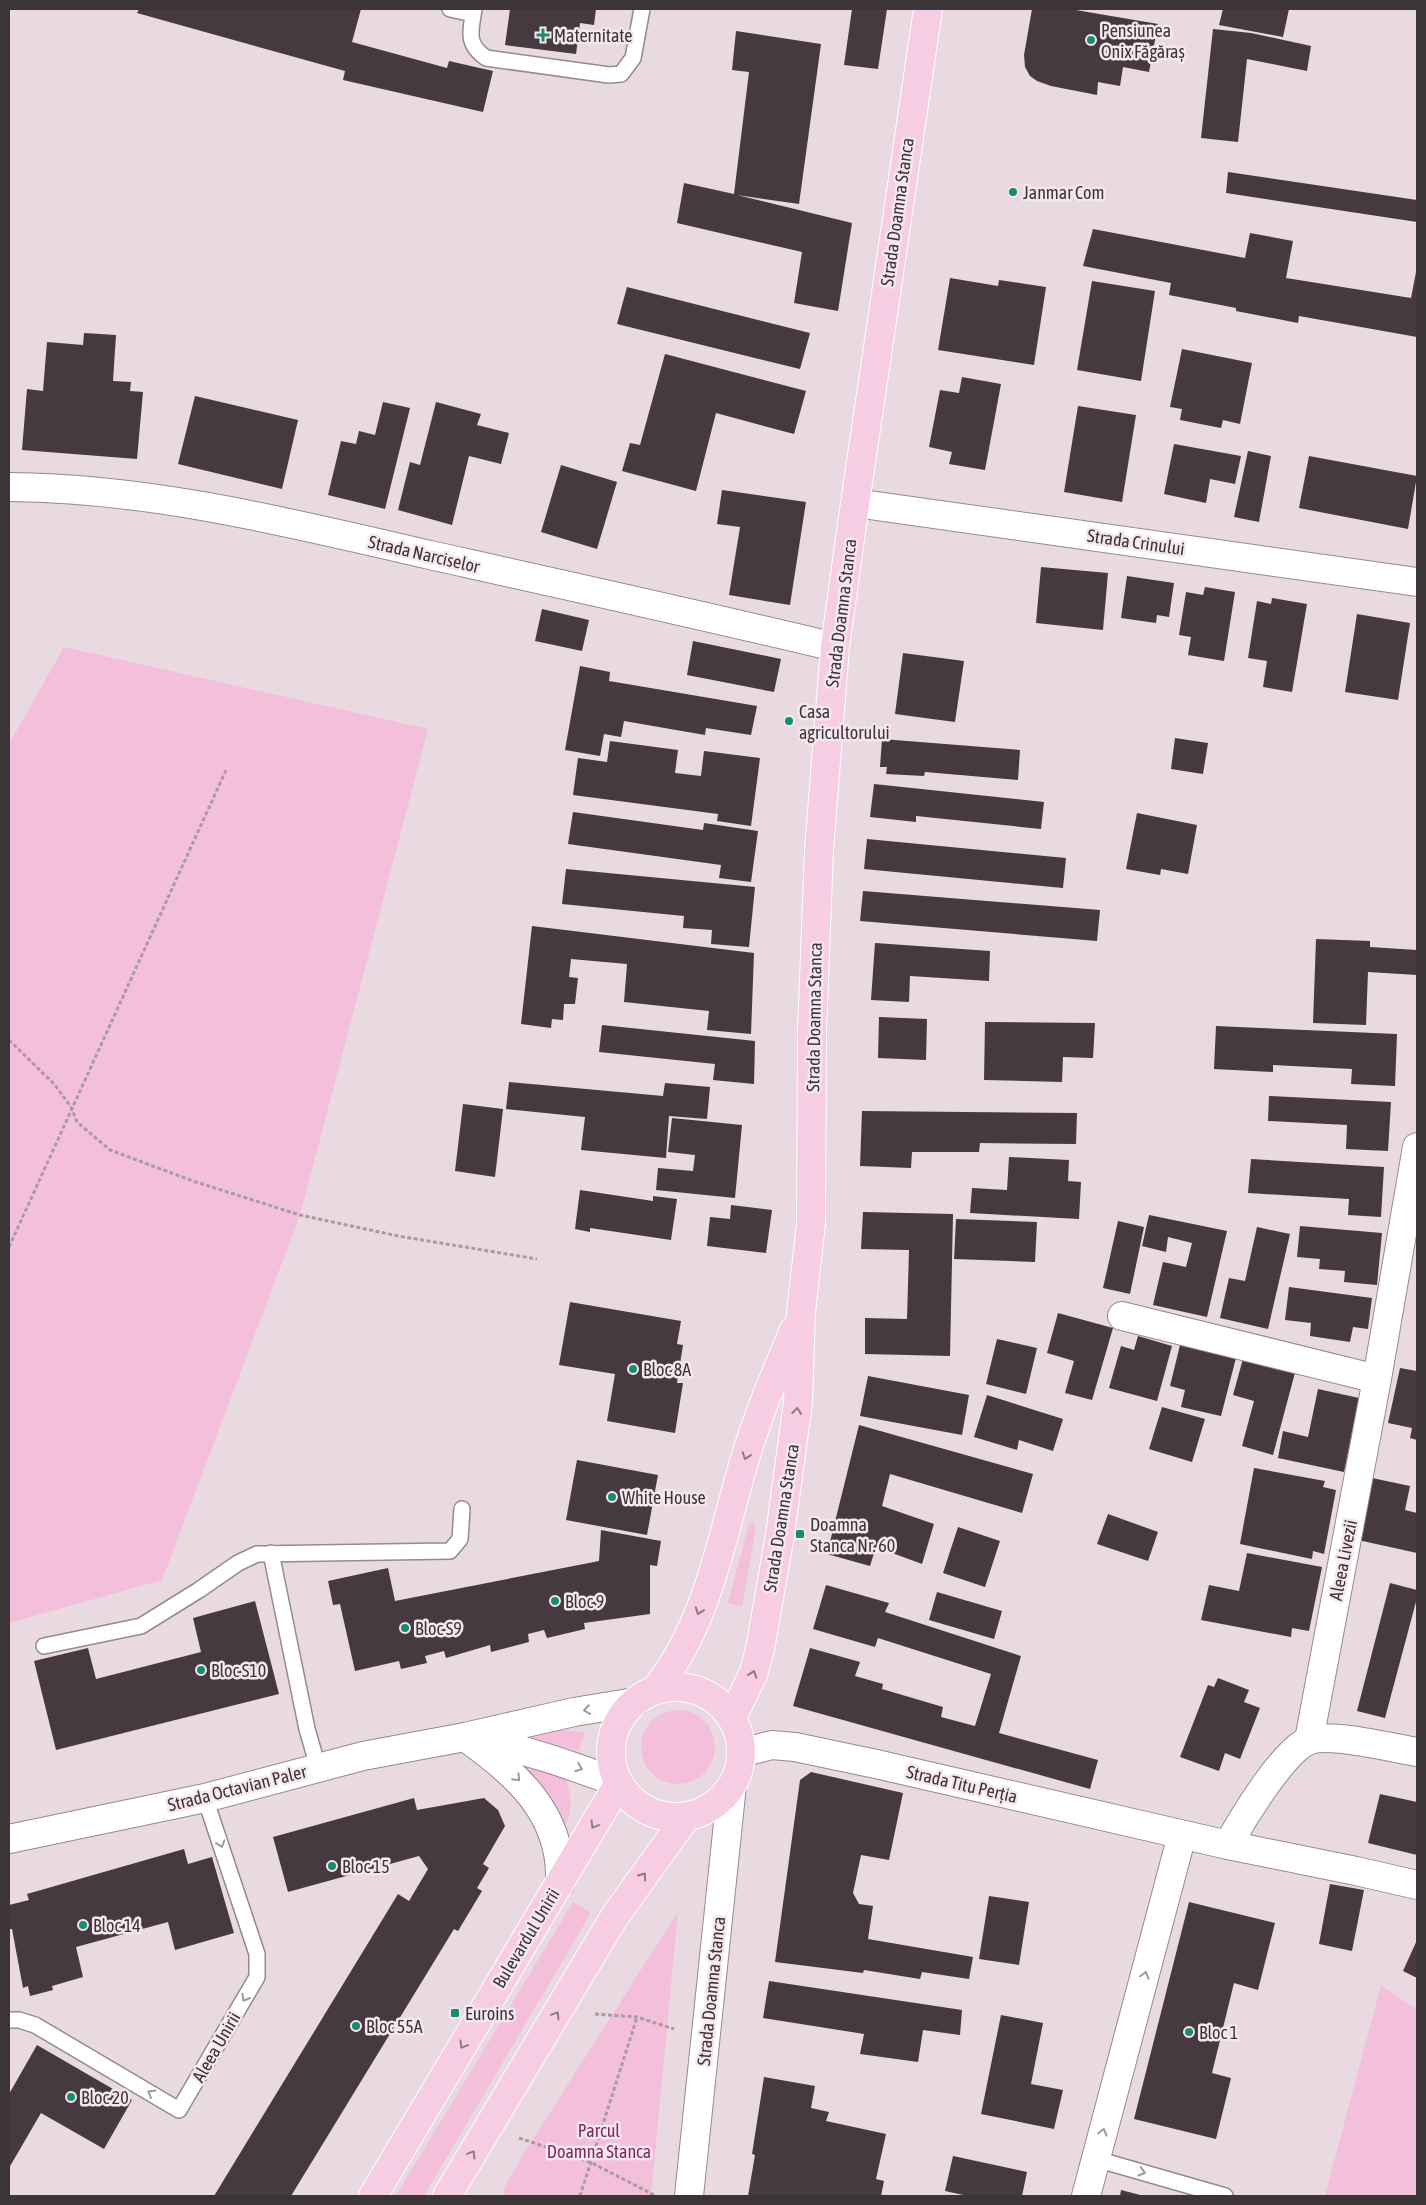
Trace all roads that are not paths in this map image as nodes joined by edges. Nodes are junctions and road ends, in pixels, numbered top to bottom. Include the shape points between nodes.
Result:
1 (450, 9) edge
2 (642, 9) edge
3 (928, 9) edge
4 (473, 12) edge
5 (9, 487) edge
6 (855, 502) junction
7 (1417, 582) edge
8 (835, 647) junction
9 (1417, 1147) edge
10 (801, 1312) junction
11 (1122, 1316) dead end
12 (1376, 1379) junction
13 (462, 1508) dead end
14 (271, 1552) junction
15 (44, 1646) dead end
16 (644, 1696) junction
17 (732, 1718) junction
18 (465, 1737) junction
19 (1309, 1740) junction
20 (1417, 1752) edge
21 (741, 1753) junction
22 (318, 1767) junction
23 (619, 1783) junction
24 (732, 1785) junction
25 (205, 1798) junction
26 (687, 1816) junction
27 (1182, 1835) junction
28 (9, 1840) edge
29 (1228, 1845) junction
30 (560, 1883) junction
31 (1417, 1885) edge
32 (9, 2020) edge
33 (1096, 2159) junction
34 (373, 2196) edge
35 (447, 2196) edge
36 (690, 2196) edge
37 (1086, 2196) edge
38 (1225, 2196) edge

1 - 4 lane
2 - 4 lane via 633,58 620,74 610,76 486,58 474,49 472,43
3 - 6 main road, Strada Doamna Stanca
5 - 8 street, Strada Narciselor via 60,488 192,504
6 - 7 street, Strada Crinului
6 - 8 main road, Strada Doamna Stanca
8 - 10 main road, Strada Doamna Stanca via 819,850 812,1031 810,1224
9 - 12 street, Aleea Livezii
10 -> 16 main road, Strada Doamna Stanca via 744,1460 692,1632 671,1671
17 -> 10 main road, Strada Doamna Stanca via 754,1672 780,1536 798,1402
11 - 12 street
12 - 19 street, Aleea Livezii
13 - 14 lane via 460,1539 450,1551
14 - 15 lane via 238,1563 140,1626
14 - 22 lane via 307,1729
16 - 17 main road via 676,1687 698,1691 717,1701
16 -> 18 street, Strada Octavian Paler
16 - 23 main road via 620,1719 612,1740 612,1762
17 - 21 main road via 739,1735
18 - 22 street, Strada Octavian Paler
18 -> 23 street via 531,1751
18 -> 30 street via 513,1774 535,1799 556,1845
19 - 20 street via 1336,1739
19 - 29 street via 1270,1779 1247,1810
21 - 24 main road via 739,1770
21 - 27 street, Strada Titu Perția via 772,1745 795,1747
22 - 25 street, Strada Octavian Paler
23 - 26 main road via 631,1800 648,1811 667,1817
23 -> 30 main road, Bulevardul Unirii
24 - 26 main road via 721,1800
24 - 36 street, Strada Doamna Stanca
25 - 28 street, Strada Octavian Paler
25 -> 32 lane, Aleea Unirii via 257,1954 257,1976 179,2110 36,2025
35 -> 26 main road via 616,1916
27 - 29 street, Strada Titu Perția
33 -> 27 street
29 - 31 street, Strada Titu Perția
30 -> 34 main road, Bulevardul Unirii
33 - 37 street
33 -> 38 lane

